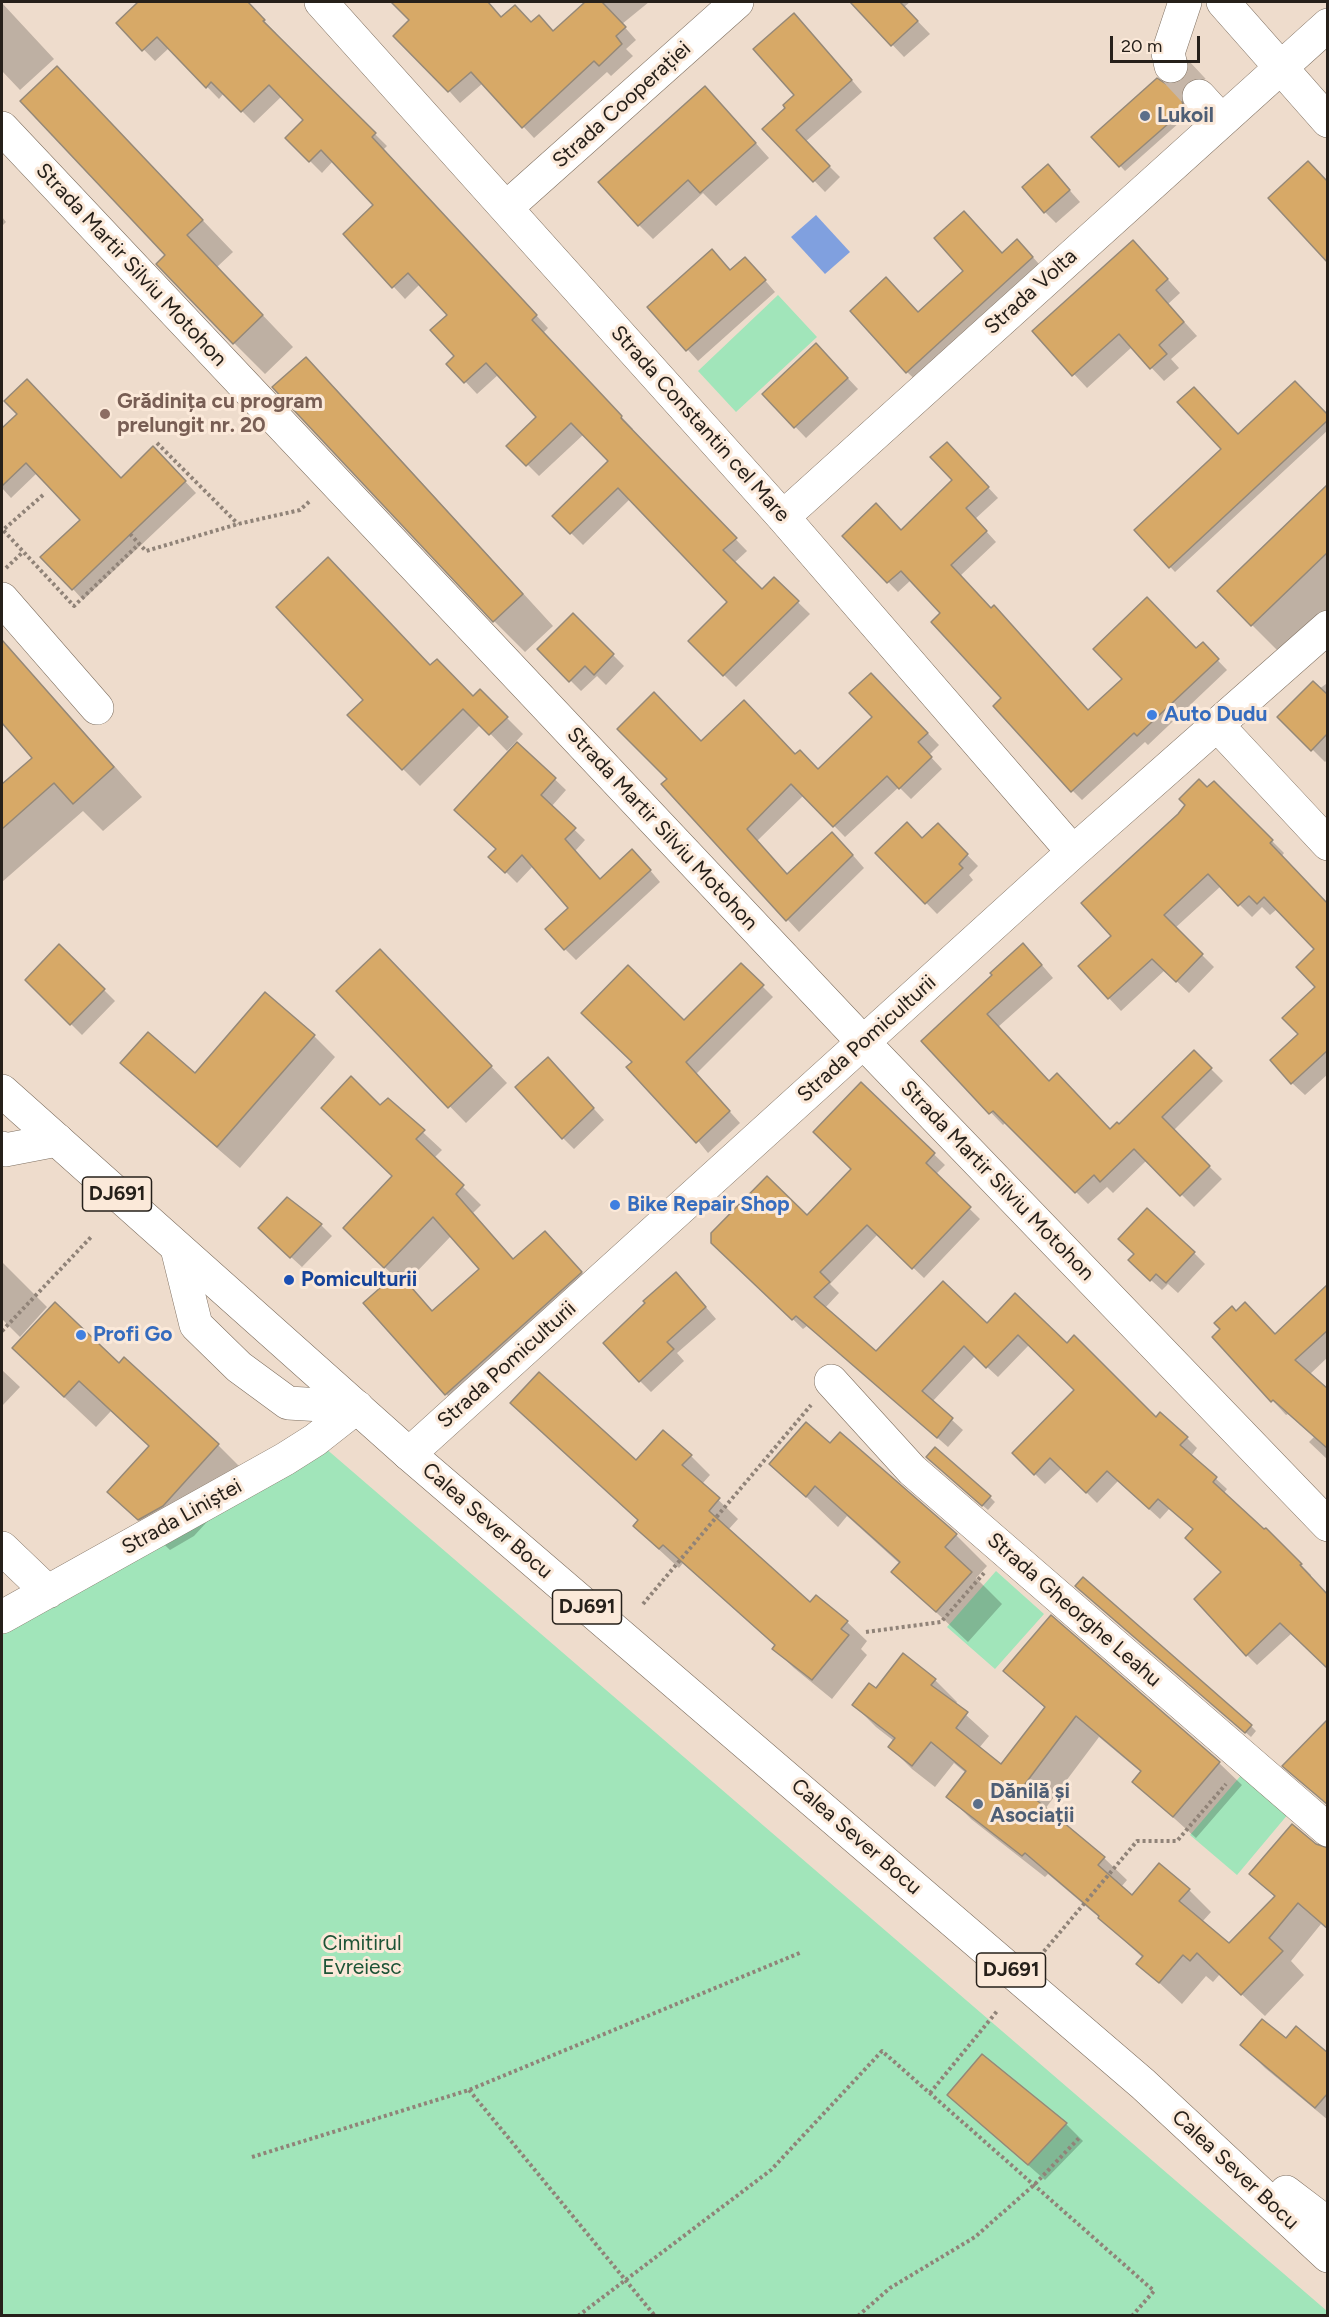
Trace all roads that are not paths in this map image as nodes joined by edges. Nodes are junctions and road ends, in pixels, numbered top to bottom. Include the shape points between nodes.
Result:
1 (321, 2) edge
2 (737, 2) edge
3 (1185, 2) edge
4 (1223, 2) edge
5 (1328, 25) edge
6 (1171, 66) dead end
7 (1280, 67) junction
8 (1199, 96) tunnel mouth
9 (1221, 120) junction
10 (1328, 121) edge
11 (2, 128) edge
12 (506, 207) junction
13 (783, 517) junction
14 (2, 599) edge
15 (1328, 627) edge
16 (98, 708) dead end
17 (1218, 726) junction
18 (1328, 844) edge
19 (1073, 852) junction
20 (863, 1042) junction
21 (2, 1091) edge
22 (57, 1140) junction
23 (2, 1148) edge
24 (177, 1248) junction
25 (831, 1382) road end
26 (357, 1407) junction
27 (409, 1454) junction
28 (1328, 1525) edge
29 (2, 1548) edge
30 (48, 1592) junction
31 (2, 1617) edge
32 (1328, 1830) edge
33 (1143, 2084) junction
34 (1328, 2224) edge
35 (1328, 2256) edge

1 - 12 street, Strada Constantin cel Mare
2 - 12 street, Strada Cooperației
3 - 6 street via 1168,53
4 - 7 street
5 - 7 street, Strada Volta
7 - 9 street, Strada Volta
7 - 10 street
8 - 9 street
9 - 13 street, Strada Volta
11 - 20 street, Strada Martir Silviu Motohon
12 - 13 street, Strada Constantin cel Mare
13 - 19 street, Strada Constantin cel Mare
14 - 16 street
15 - 17 street, Strada Pomiculturii
17 - 18 street
17 - 19 street, Strada Pomiculturii
19 - 20 street, Strada Pomiculturii
20 - 27 street, Strada Pomiculturii
20 - 28 street, Strada Martir Silviu Motohon
21 - 22 street, Calea Sever Bocu / DJ691
22 - 23 street
22 - 24 street, Calea Sever Bocu / DJ691
24 - 26 street, Calea Sever Bocu / DJ691
24 - 26 street via 196,1325 239,1367 288,1403
25 - 32 street, Strada Gheorghe Leahu via 912,1470
26 - 27 street, Calea Sever Bocu / DJ691
26 - 30 street, Strada Liniștei via 285,1459
27 - 33 street, Calea Sever Bocu / DJ691
29 - 30 street
30 - 31 street, Strada Liniștei
33 - 34 street, Calea Sever Bocu / DJ691
33 - 35 street, Calea Sever Bocu / DJ691

